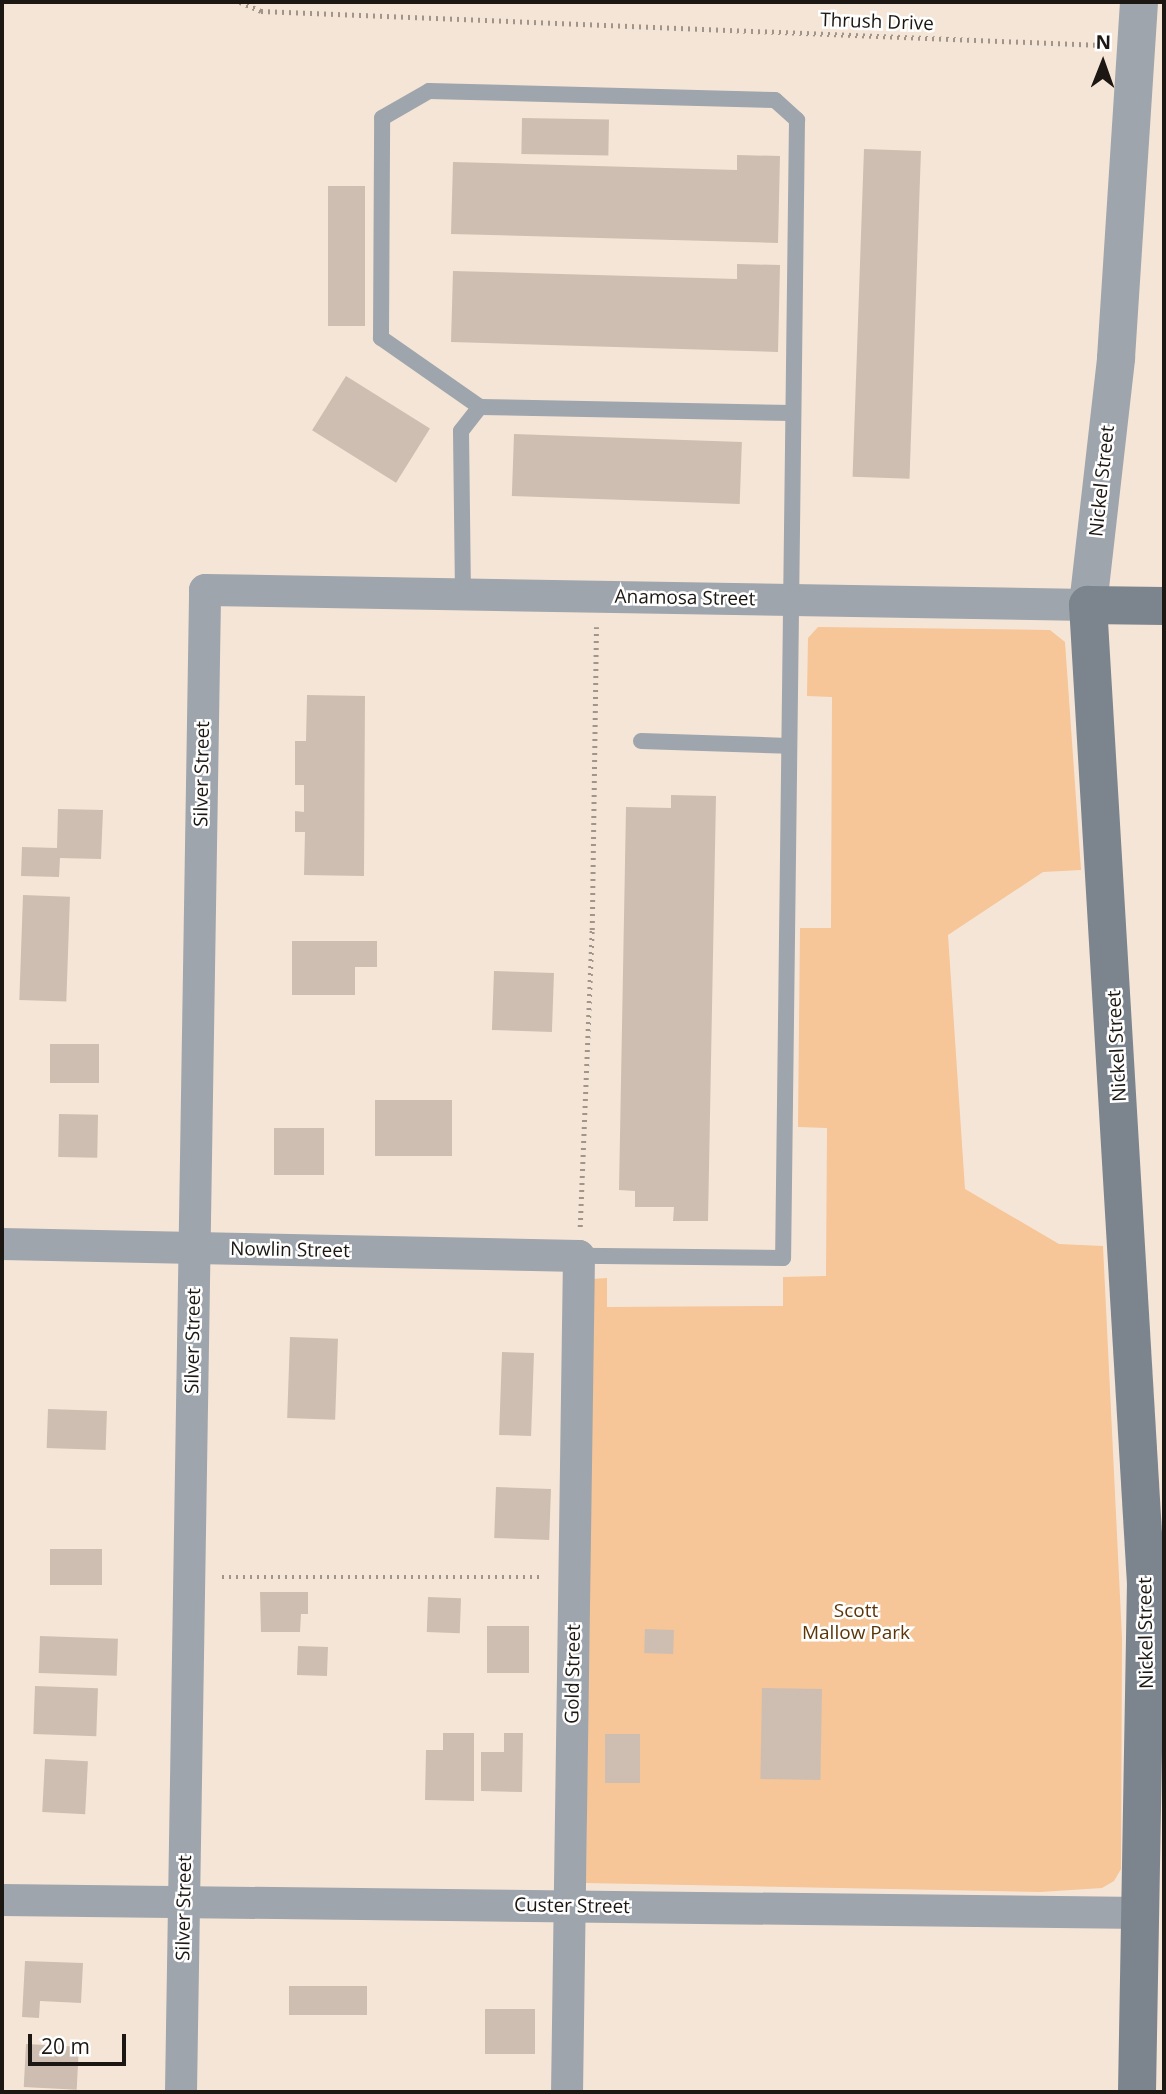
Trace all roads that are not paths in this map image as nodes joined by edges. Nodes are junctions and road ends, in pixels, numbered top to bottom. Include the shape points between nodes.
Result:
1 (1139, 2) edge
2 (480, 407) junction
3 (792, 414) junction
4 (205, 590) joint
5 (463, 595) junction
6 (790, 600) junction
7 (1088, 605) junction
8 (1164, 606) edge
9 (641, 741) dead end
10 (788, 746) junction
11 (2, 1244) edge
12 (195, 1248) junction
13 (579, 1256) junction
14 (2, 1900) edge
15 (184, 1900) junction
16 (570, 1906) junction
17 (1142, 1913) junction
18 (181, 2092) edge
19 (567, 2092) edge
20 (1137, 2092) edge

1 - 7 street, Nickel Street via 1116,358
2 - 3 lane
2 - 3 lane via 381,338 382,118 429,91 775,100 797,120
2 - 5 lane via 461,430
3 - 6 lane
4 - 5 street, Anamosa Street
4 - 12 street, Silver Street
5 - 6 street, Anamosa Street
6 - 7 street, Anamosa Street
6 - 10 lane
7 - 8 main road, Anamosa Street
7 - 17 main road, Nickel Street via 1146,1584
9 - 10 lane
10 - 13 lane via 783,1258
11 - 12 street, Nowlin Street
12 - 13 street, Nowlin Street
12 - 15 street, Silver Street
13 - 16 street, Gold Street
14 - 15 street, Custer Street
15 - 16 street, Custer Street
15 - 18 street, Silver Street
16 - 17 street, Custer Street
16 - 19 street, Gold Street
17 - 20 main road, Nickel Street

